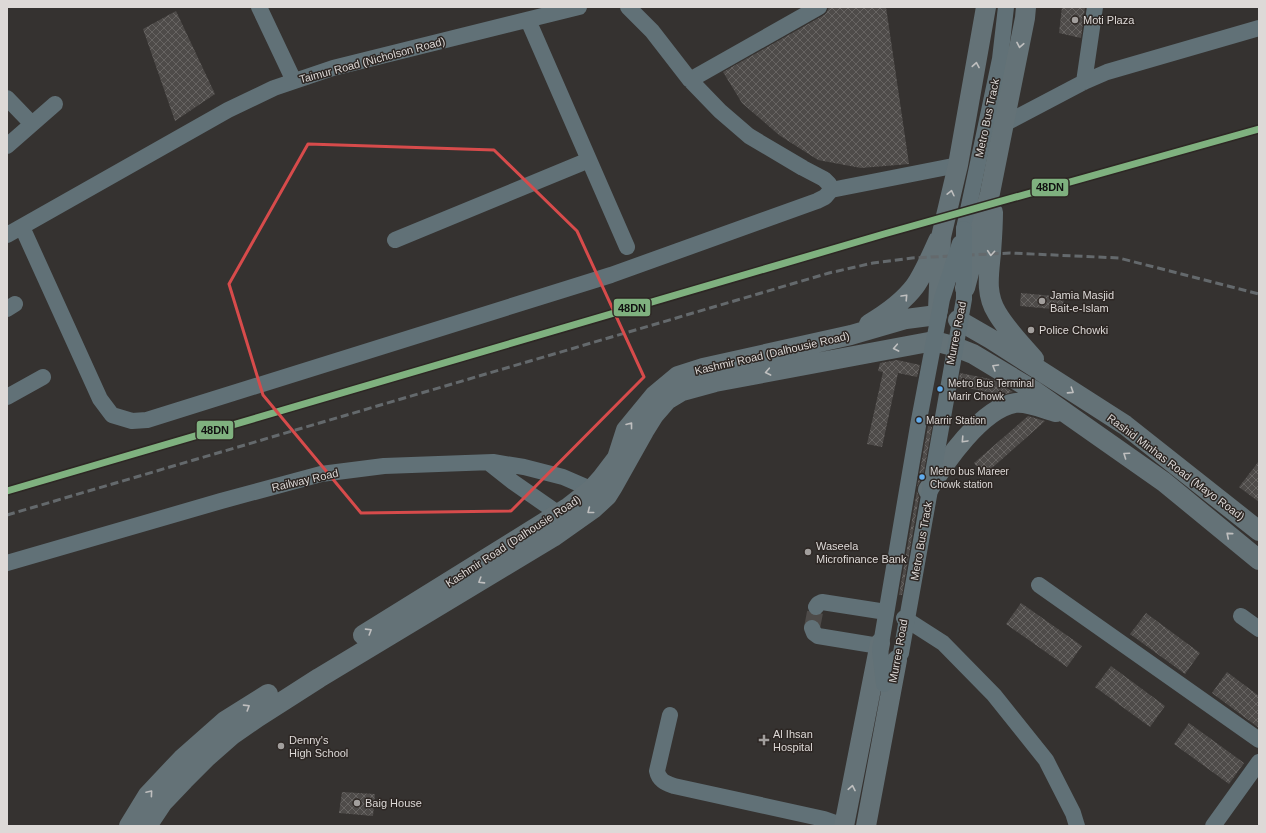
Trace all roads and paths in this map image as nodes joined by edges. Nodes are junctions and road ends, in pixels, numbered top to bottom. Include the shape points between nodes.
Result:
1 (259, 7) edge
2 (579, 7) edge
3 (628, 7) edge
4 (819, 7) edge
5 (986, 7) edge
6 (1006, 7) edge
7 (1026, 7) edge
8 (1095, 7) edge
9 (528, 20) junction
10 (1259, 28) edge
11 (690, 80) junction
12 (294, 81) junction
13 (1084, 82) junction
14 (7, 98) edge
15 (55, 104) dead end
16 (32, 124) junction
17 (1004, 124) junction
18 (7, 146) edge
19 (996, 158) junction
20 (589, 160) junction
21 (958, 165) junction
22 (831, 190) junction
23 (22, 227) junction
24 (964, 229) junction
25 (7, 235) edge
26 (941, 236) junction
27 (395, 240) dead end
28 (627, 247) dead end
29 (938, 315) junction
30 (958, 320) junction
31 (850, 335) junction
32 (934, 341) junction
33 (953, 346) junction
34 (1049, 376) junction
35 (43, 377) dead end
36 (8, 396) edge
37 (1072, 417) junction
38 (489, 462) junction
39 (928, 490) junction
40 (599, 493) junction
41 (563, 520) junction
42 (1259, 531) edge
43 (1259, 560) edge
44 (7, 563) edge
45 (1039, 585) dead end
46 (816, 607) dead end
47 (886, 612) junction
48 (1242, 616) dead end
49 (904, 618) junction
50 (812, 628) dead end
51 (1259, 629) edge
52 (879, 646) junction
53 (884, 684) junction
54 (670, 715) dead end
55 (1259, 740) edge
56 (1259, 762) edge
57 (129, 826) edge
58 (147, 826) edge
59 (844, 826) edge
60 (858, 826) edge
61 (866, 826) edge
62 (1077, 826) edge
63 (1213, 826) edge

1 - 12 street
2 - 9 street, Taimur Road (Nicholson Road)
3 - 11 street via 652,31
4 - 11 street
21 -> 5 main road, Murree Road
6 - 24 street, Metro Bus Track via 1000,59
7 -> 17 main road, Murree Road
8 - 13 street
9 - 12 street, Taimur Road (Nicholson Road) via 333,68
9 - 20 street
10 - 13 street via 1107,72
11 - 22 street via 749,136 824,179
12 - 23 street, Taimur Road (Nicholson Road) via 228,110
13 - 17 street
14 - 16 street
15 - 16 street
16 - 18 street
17 - 19 main road, Murree Road
19 - 30 main road, Murree Road via 990,193
19 -> 34 main road via 990,296 996,313
20 - 27 street
20 - 28 street
21 - 22 street
26 -> 21 main road, Murree Road
22 - 23 street via 817,201 611,275 147,420 132,421 112,416 100,399
23 - 25 street, Taimur Road (Nicholson Road)
24 - 53 street, Metro Bus Track, bridge via 942,299 919,420 880,650
24 - 53 street, Metro Bus Track, bridge via 964,300 901,653
26 - 29 main road, Murree Road
31 -> 26 main road via 902,301 916,285
29 - 31 main road, Kashmir Road (Dalhousie Road) via 906,319
29 - 32 main road, Murree Road
30 - 33 main road, Murree Road
30 - 34 main road, Rashid Minhas Road (Mayo Road)
40 -> 31 main road, Kashmir Road (Dalhousie Road) via 617,458 626,430 654,396 678,376
32 - 33 main road, Rashid Minhas Road (Mayo Road)
32 -> 40 main road, Kashmir Road (Dalhousie Road) via 714,382 682,391 667,400 654,415 623,469
32 - 47 main road, Murree Road
37 -> 33 main road, Rashid Minhas Road (Mayo Road) via 973,354
33 - 39 main road, Murree Road
34 -> 42 main road, Rashid Minhas Road (Mayo Road) via 1125,425
35 - 36 street
37 -> 39 main road via 1024,404 1004,406 988,416 961,443 941,468
43 -> 37 main road, Rashid Minhas Road (Mayo Road) via 1164,482
38 - 40 street, Railway Road via 524,467 556,476
38 - 41 street
38 - 44 street, Railway Road via 384,466 321,474
39 - 49 main road, Murree Road
40 - 41 main road, Kashmir Road (Dalhousie Road) via 594,508
57 -> 41 main road, Kashmir Road (Dalhousie Road) via 148,795 182,759 225,721
41 -> 58 main road, Kashmir Road (Dalhousie Road) via 465,591 319,678 232,735 163,802
45 - 55 street
46 - 47 street via 822,602
47 - 52 main road, Murree Road
48 - 51 street
49 - 61 main road, Murree Road
49 - 62 street via 943,643 994,695 1046,760
50 - 52 street via 818,636
59 -> 52 main road, Murree Road
53 - 60 street, Metro Bus Track
54 - 59 street via 657,771 660,780 674,786 824,819
56 - 63 street

